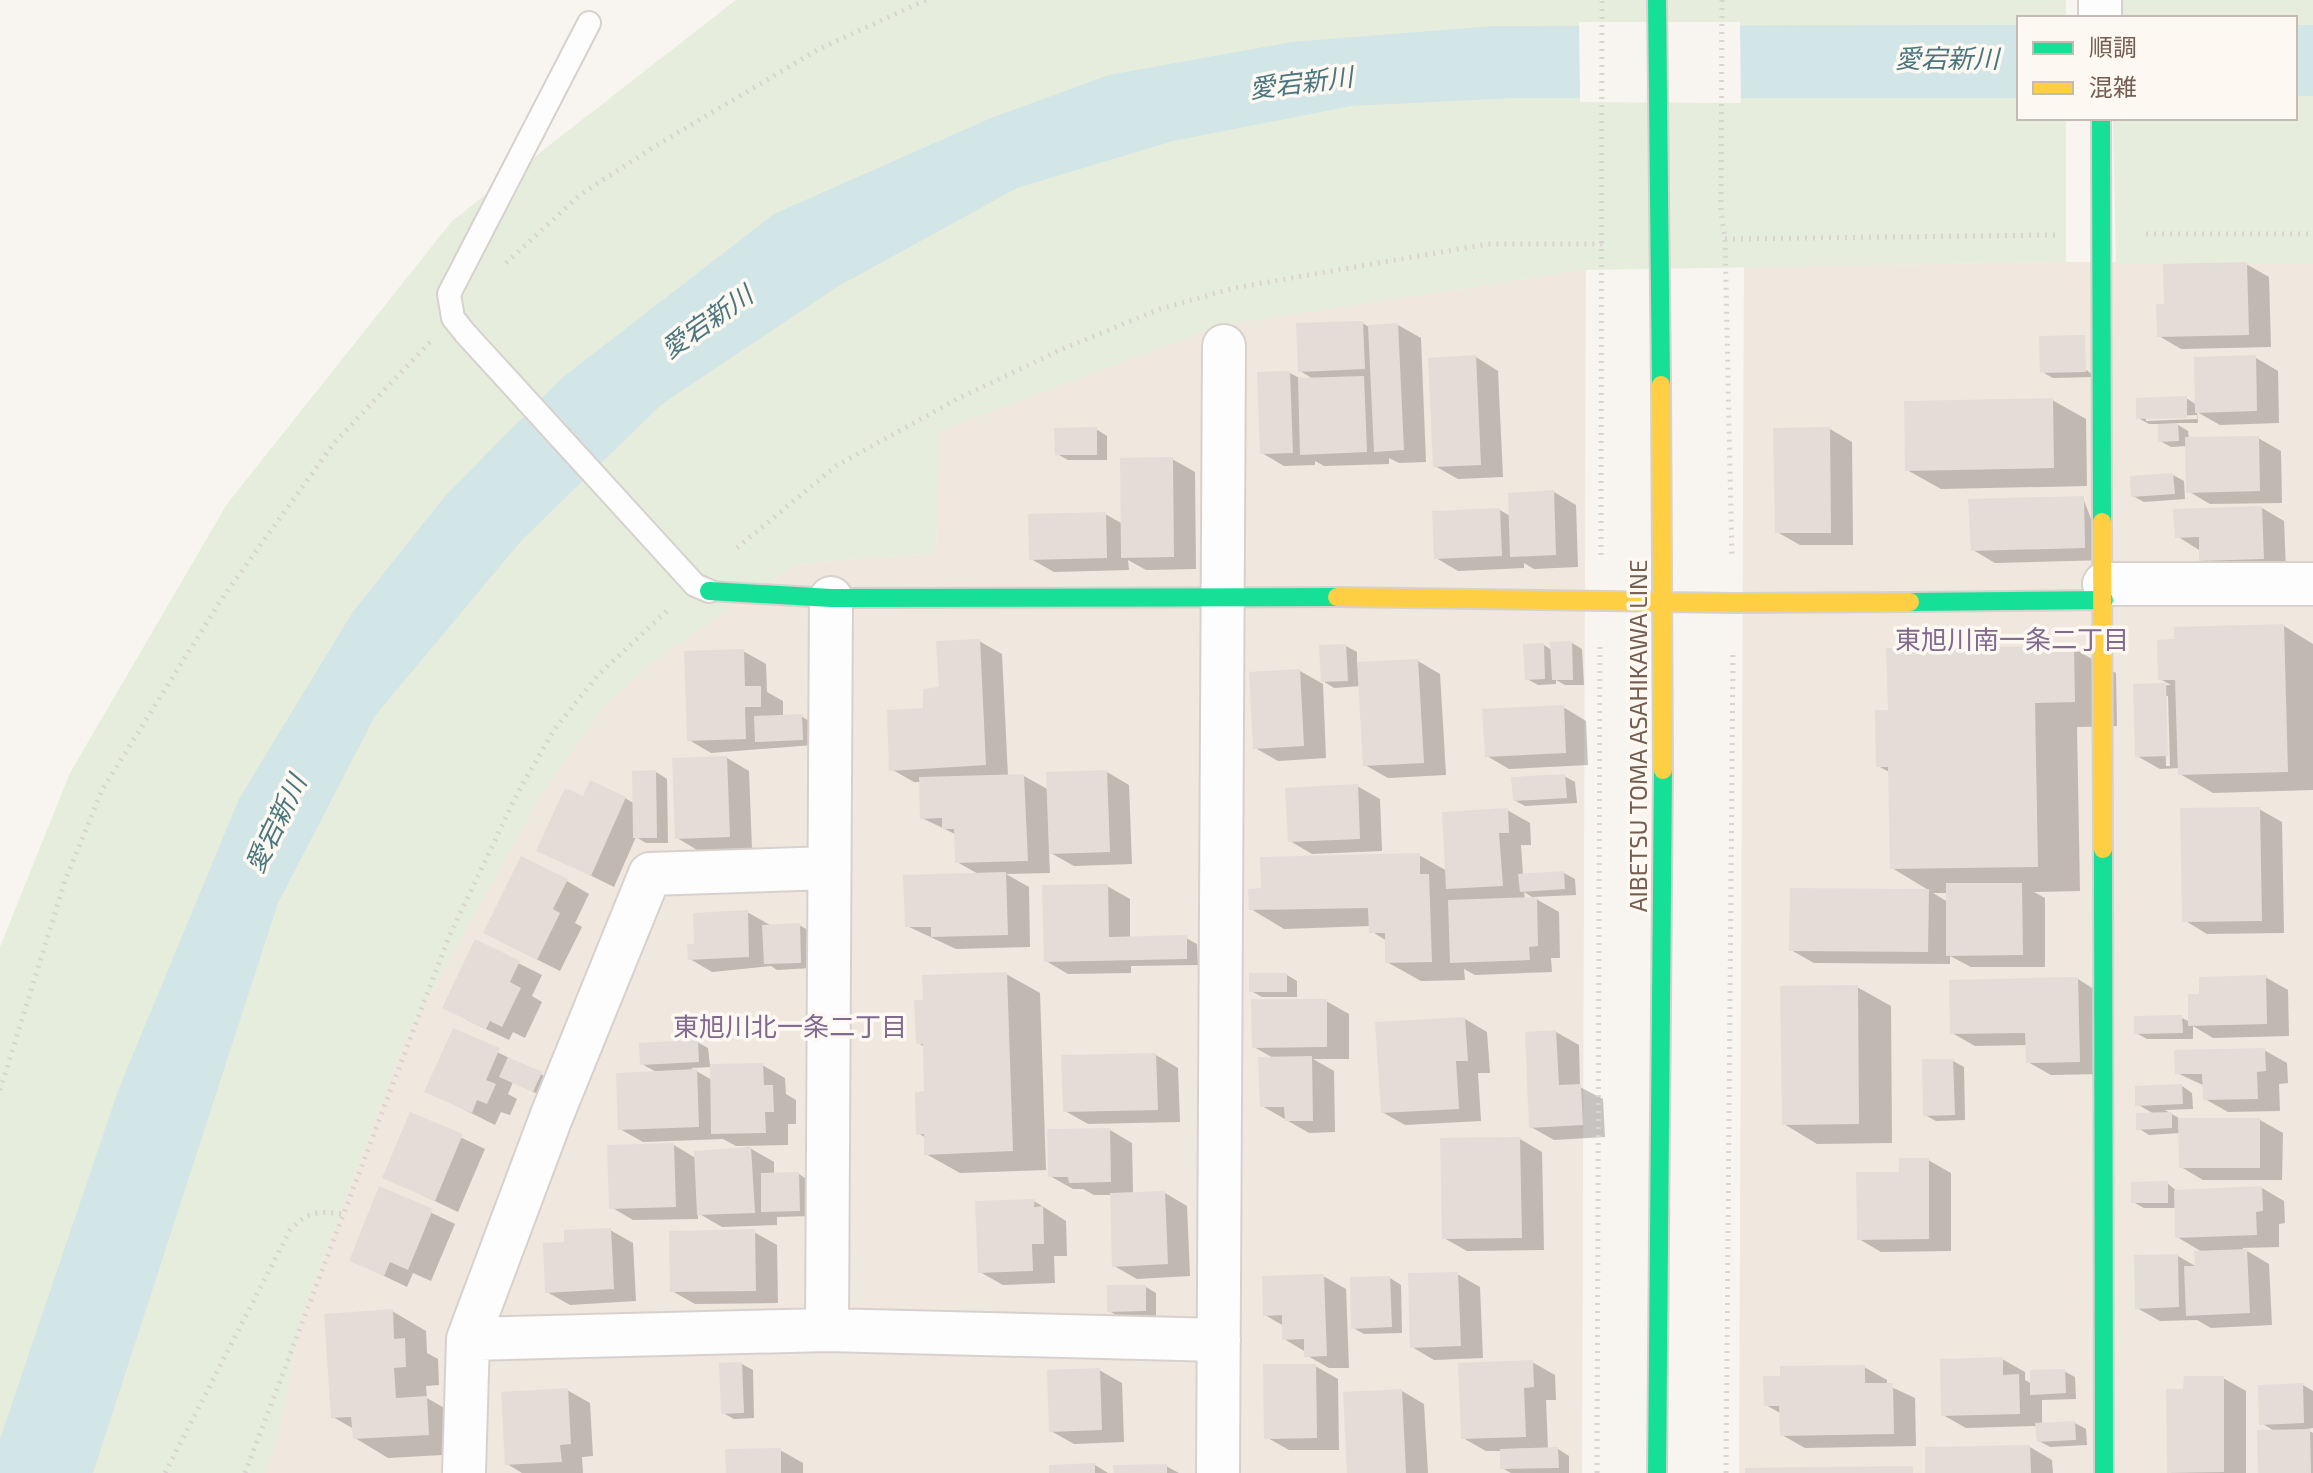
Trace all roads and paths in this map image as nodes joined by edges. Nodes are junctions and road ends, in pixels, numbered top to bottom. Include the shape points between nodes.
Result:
1 (926, 0) edge
2 (1602, 0) edge
3 (1657, 0) edge
4 (1722, 0) edge
5 (589, 23) dead end
6 (2101, 120) edge
7 (2101, 234) junction
8 (2313, 234) edge
9 (1725, 239) junction
10 (1603, 244) junction
11 (459, 326) junction
12 (1224, 346) dead end
13 (2313, 584) edge
14 (702, 588) junction
15 (2104, 592) junction
16 (1224, 595) junction
17 (831, 598) junction
18 (1600, 601) junction
19 (1664, 602) junction
20 (1733, 603) junction
21 (829, 868) junction
22 (0, 1090) edge
23 (343, 1214) junction
24 (827, 1330) junction
25 (468, 1339) junction
26 (1219, 1340) junction
27 (165, 1473) edge
28 (245, 1473) edge
29 (464, 1473) edge
30 (1218, 1473) edge
31 (1597, 1473) edge
32 (1657, 1473) edge
33 (1726, 1473) edge
34 (2104, 1473) edge

1 - 11 path via 819,49 581,194 494,273
2 - 10 path
3 - 19 street, AIBETSU TOMA ASAHIKAWA LINE
4 - 9 path
5 - 11 lane via 449,294
6 - 7 street
7 - 8 path
7 - 9 path
7 - 15 street
9 - 20 path
10 - 14 path via 1488,244 1234,288 1160,309 1021,368 836,466
10 - 18 path
11 - 14 lane
11 - 22 path via 334,443 223,597 126,747 81,834
12 - 16 street
13 - 15 street
14 - 17 street
14 - 23 path via 598,675 554,730 518,792 448,939
15 - 20 street
15 - 34 street
16 - 17 street
16 - 18 street
16 - 26 street
17 - 21 street
18 - 19 street
18 - 31 path
19 - 20 street
19 - 32 street, AIBETSU TOMA ASAHIKAWA LINE
20 - 33 path
21 - 24 street
21 - 25 street via 650,874
23 - 27 path via 304,1215 290,1230
23 - 28 path
24 - 25 street
24 - 26 street
25 - 29 street
26 - 30 street

